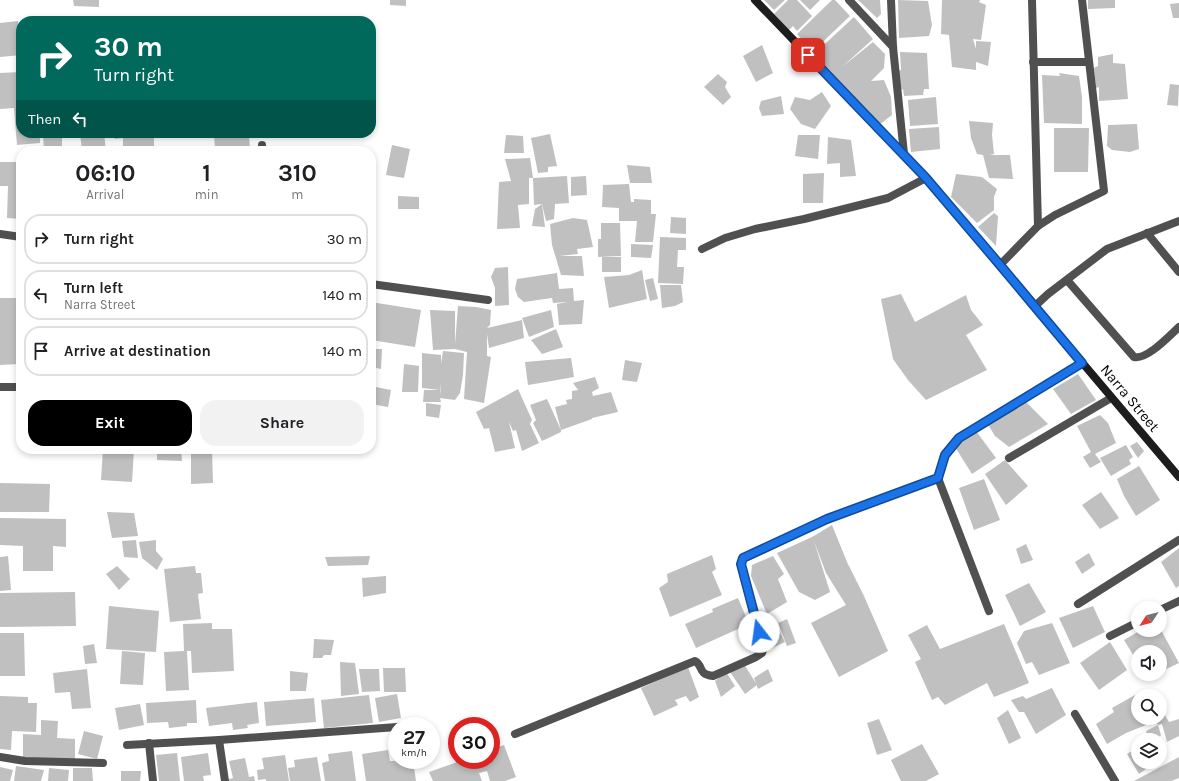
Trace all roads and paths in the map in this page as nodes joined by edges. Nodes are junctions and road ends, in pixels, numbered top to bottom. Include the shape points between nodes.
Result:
1 (755, 0) edge
2 (849, 0) edge
3 (891, 0) edge
4 (1032, 0) edge
5 (1082, 0) edge
6 (893, 47) junction
7 (1033, 62) junction
8 (1089, 62) junction
9 (904, 154) junction
10 (926, 178) junction
11 (1179, 221) edge
12 (1038, 226) junction
13 (1147, 233) junction
14 (0, 234) edge
15 (16, 236) edge
16 (702, 249) dead end
17 (1000, 265) junction
18 (1179, 272) edge
19 (1067, 280) junction
20 (376, 285) edge
21 (488, 300) dead end
22 (1035, 306) junction
23 (1179, 328) edge
24 (1082, 363) junction
25 (0, 387) edge
26 (16, 387) edge
27 (1111, 398) junction
28 (1009, 458) dead end
29 (1179, 477) edge
30 (938, 478) junction
31 (1179, 540) edge
32 (1179, 601) edge
33 (1078, 604) dead end
34 (1167, 607) edge
35 (988, 611) dead end
36 (1131, 626) edge
37 (1110, 636) dead end
38 (1075, 714) dead end
39 (388, 728) edge
40 (515, 734) dead end
41 (219, 740) junction
42 (150, 743) junction
43 (127, 745) dead end
44 (0, 757) edge
45 (103, 763) dead end
46 (153, 781) edge
47 (225, 781) edge
48 (1115, 781) edge

1 - 9 street, Narra Street
2 - 6 street
3 - 6 street
4 - 7 street
5 - 8 street
6 - 9 street
7 - 8 street
7 - 12 street
8 - 12 street via 1104,191
9 - 10 street, Narra Street
10 - 16 street via 888,198 755,229 725,238
10 - 17 street, Narra Street
11 - 13 street
12 - 17 street
13 - 18 street
13 - 19 street via 1107,249
14 - 15 street
17 - 22 street, Narra Street
19 - 22 street
19 - 23 street via 1134,357 1146,355
20 - 21 street
22 - 24 street, Narra Street
24 - 27 street, Narra Street
24 - 30 street via 959,438 945,455
25 - 26 street
27 - 28 street
27 - 29 street, Narra Street
30 - 35 street
30 - 40 street via 827,519 743,558 741,564 764,648 756,657 713,676 706,675 695,661
31 - 33 street
32 - 34 street
36 - 37 street
38 - 48 street
39 - 41 street
41 - 42 street
41 - 47 street
42 - 43 street
42 - 46 street
44 - 45 street via 25,761

